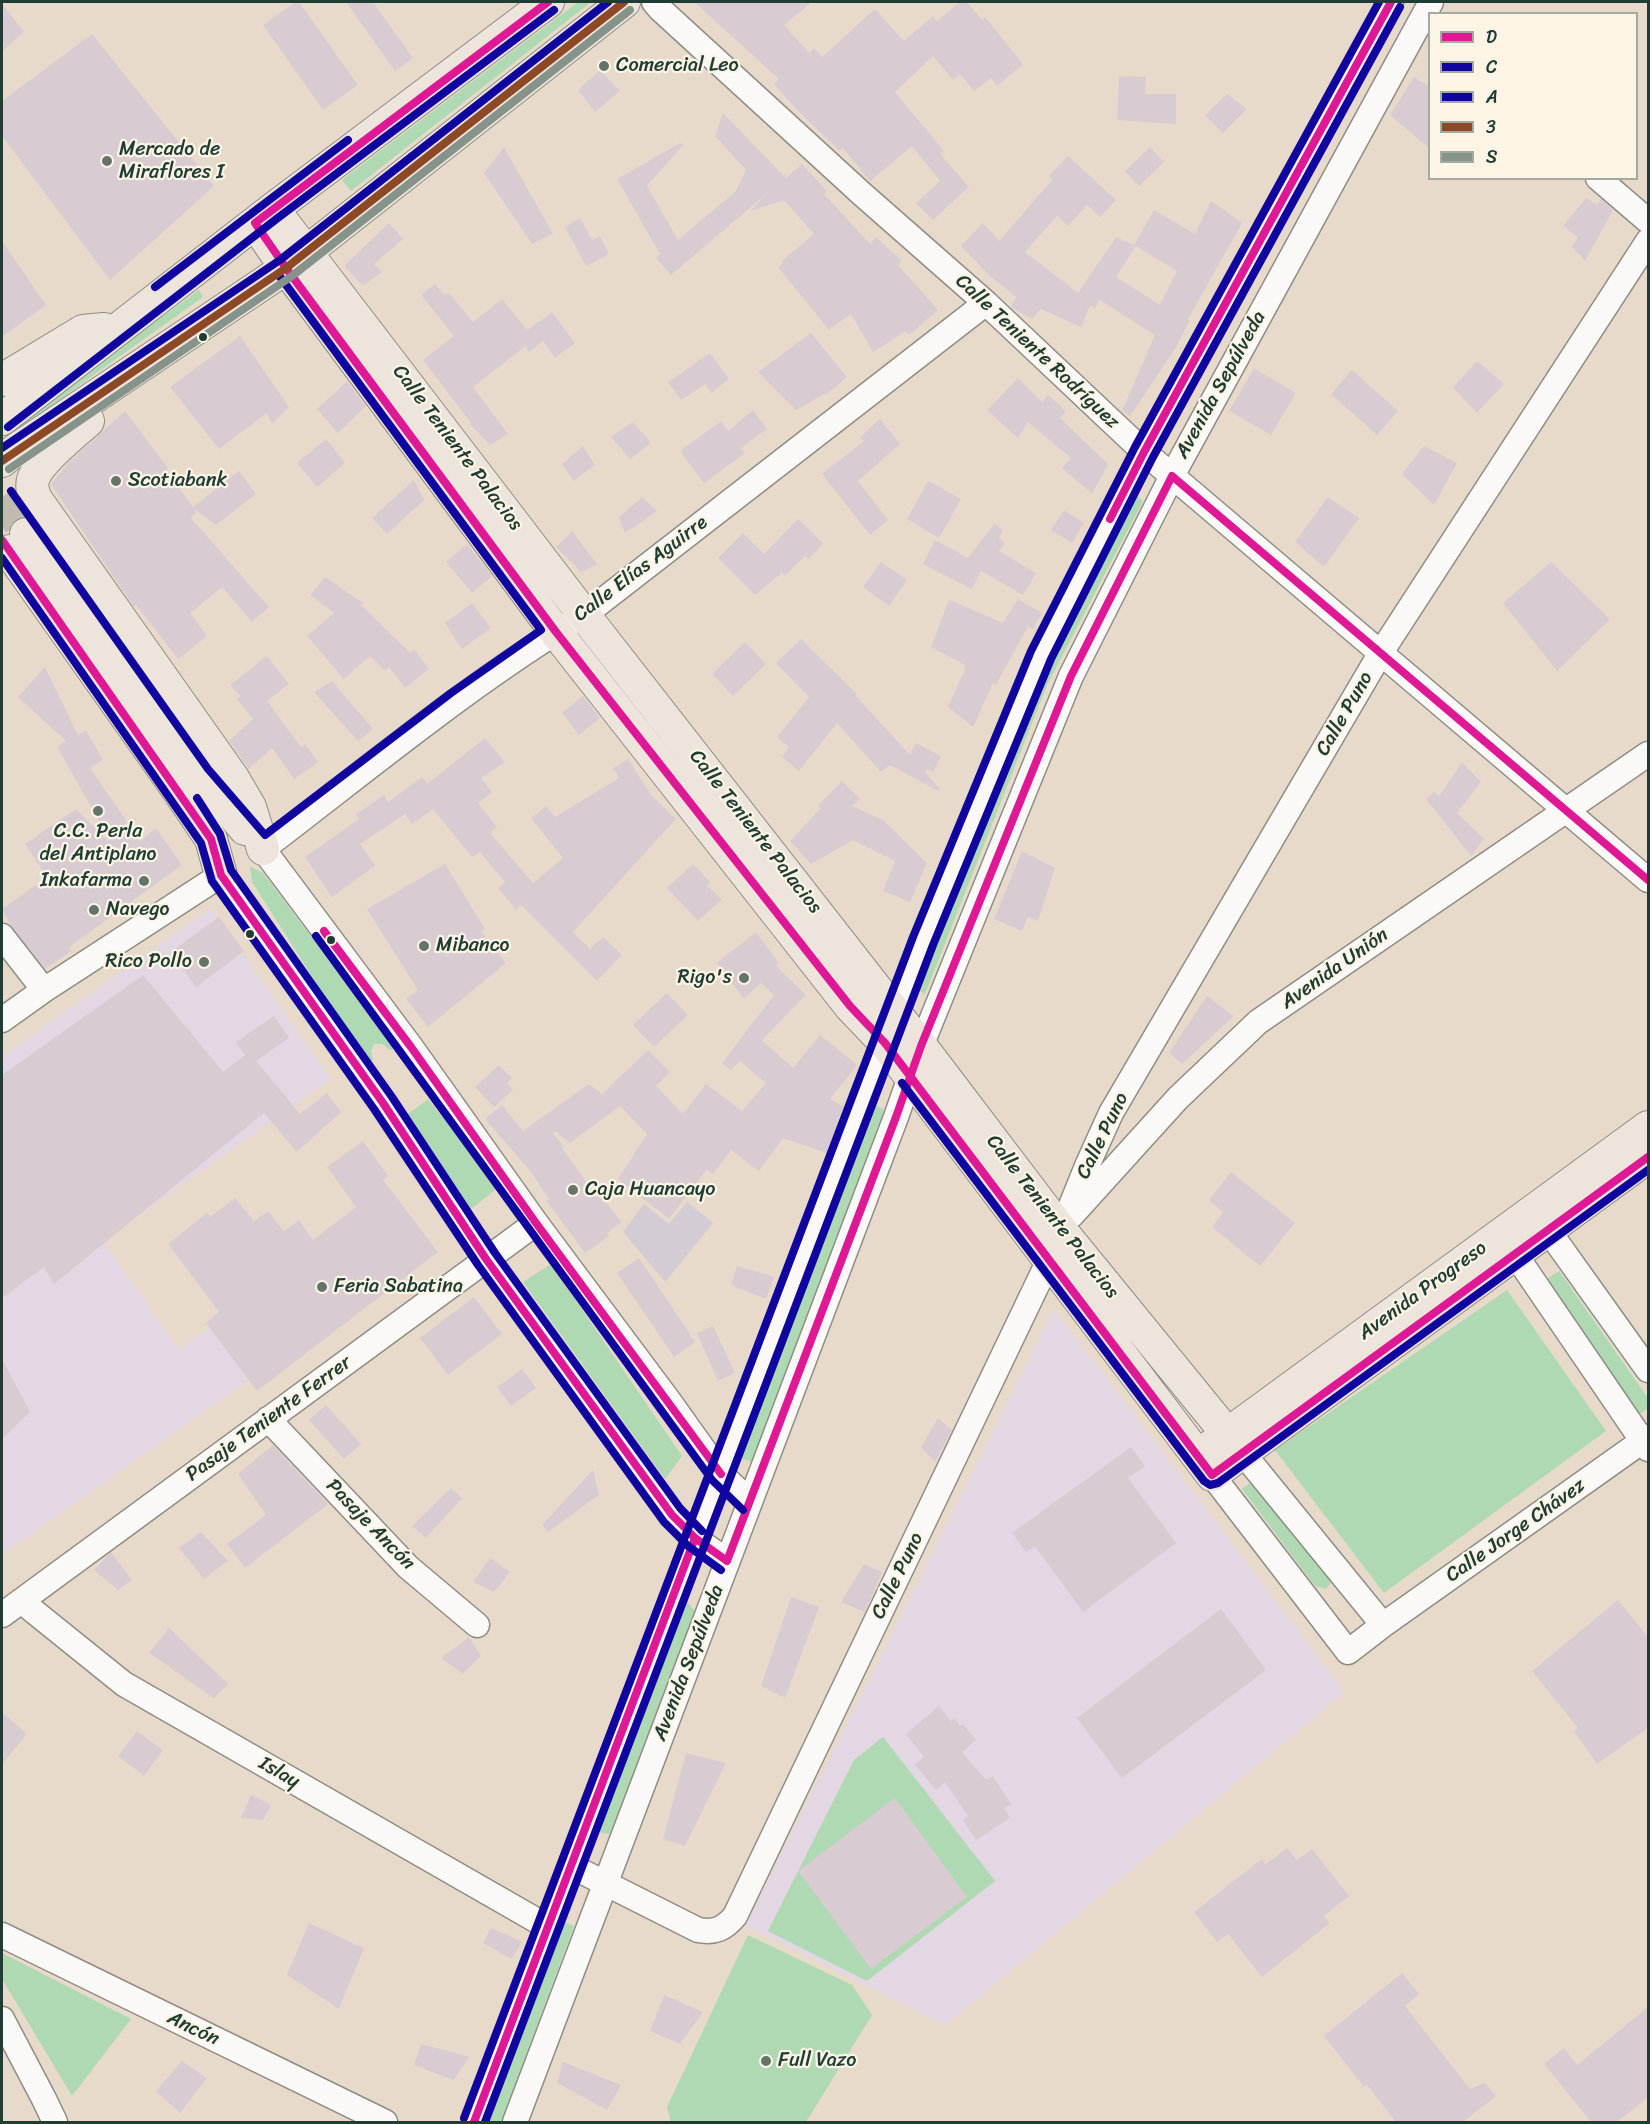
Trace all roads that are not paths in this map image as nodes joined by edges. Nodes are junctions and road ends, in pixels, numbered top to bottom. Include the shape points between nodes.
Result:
1 (548, 2) edge
2 (624, 2) edge
3 (654, 2) edge
4 (1388, 3) edge
5 (1428, 14) edge
6 (1423, 33) edge
7 (1600, 180) edge
8 (264, 216) junction
9 (1648, 220) edge
10 (1648, 240) edge
11 (296, 259) junction
12 (1232, 292) junction
13 (986, 303) junction
14 (1261, 312) junction
15 (117, 328) junction
16 (143, 364) junction
17 (2, 380) edge
18 (2, 419) edge
19 (1144, 452) junction
20 (2, 461) edge
21 (1172, 476) junction
22 (12, 555) edge
23 (584, 615) junction
24 (556, 632) junction
25 (1380, 654) junction
26 (1648, 754) edge
27 (1566, 810) junction
28 (263, 849) junction
29 (221, 875) junction
30 (1648, 880) edge
31 (2, 936) edge
32 (44, 990) junction
33 (895, 1013) junction
34 (2, 1020) edge
35 (885, 1043) junction
36 (921, 1046) junction
37 (910, 1077) junction
38 (1648, 1127) edge
39 (1648, 1157) edge
40 (1540, 1220) junction
41 (536, 1223) junction
42 (1060, 1229) junction
43 (1508, 1244) junction
44 (486, 1258) junction
45 (1049, 1260) junction
46 (772, 1341) junction
47 (807, 1354) junction
48 (1648, 1370) edge
49 (268, 1419) junction
50 (1646, 1442) edge
51 (1234, 1443) junction
52 (1205, 1466) junction
53 (721, 1474) junction
54 (750, 1502) junction
55 (694, 1538) junction
56 (727, 1561) junction
57 (21, 1601) junction
58 (2, 1615) edge
59 (477, 1625) dead end
60 (1383, 1625) junction
61 (571, 1866) junction
62 (605, 1884) junction
63 (548, 1927) junction
64 (2, 1935) edge
65 (2, 2019) edge
66 (55, 2122) edge
67 (385, 2122) edge
68 (474, 2122) edge
69 (515, 2122) edge

1 - 8 main road
2 - 11 main road
3 - 13 street, Calle Teniente Rodríguez
4 - 6 street
4 - 12 street, Avenida Sepúlveda
5 - 6 street, Avenida Sepúlveda
6 - 14 street, Avenida Sepúlveda
7 - 9 street
8 - 11 main road, Calle Teniente Palacios
8 - 15 main road
10 - 25 street, Calle Puno
11 - 16 main road
11 - 23 main road, Calle Teniente Palacios
11 - 24 main road, Calle Teniente Palacios
12 - 14 street
12 - 19 street, Avenida Sepúlveda
13 - 19 street, Calle Teniente Rodríguez
13 - 23 street, Calle Elías Aguirre
14 - 21 street, Avenida Sepúlveda
15 - 17 main road via 83,331
15 - 18 main road
16 - 20 main road
16 - 28 main road via 102,410 57,448 33,478 32,489 48,518 233,778 250,807
19 - 21 street, Calle Teniente Rodríguez
19 - 33 street, Avenida Sepúlveda via 1041,655
21 - 25 street, Calle Teniente Rodríguez
21 - 36 street, Avenida Sepúlveda via 1071,676
22 - 28 main road
22 - 29 main road via 198,853
23 - 24 street, Calle Elías Aguirre
23 - 33 main road, Calle Teniente Palacios
24 - 28 street, Calle Elías Aguirre
24 - 35 main road, Calle Teniente Palacios via 850,1006
25 - 27 street, Calle Teniente Rodríguez
25 - 42 street, Calle Puno via 1111,1113
26 - 27 street, Avenida Unión
27 - 30 street, Calle Teniente Rodríguez
27 - 42 street, Avenida Unión via 1258,1022 1178,1098
28 - 41 street
29 - 32 street
29 - 44 street via 383,1103
31 - 32 street
32 - 34 street
33 - 35 street, Avenida Sepúlveda
33 - 36 main road, Calle Teniente Palacios
35 - 37 main road, Calle Teniente Palacios
35 - 46 street, Avenida Sepúlveda
36 - 37 street, Avenida Sepúlveda
36 - 42 main road, Calle Teniente Palacios
37 - 45 main road, Calle Teniente Palacios
37 - 47 street, Avenida Sepúlveda
38 - 40 main road, Avenida Progreso
39 - 40 main road, Avenida Progreso
40 - 43 main road, Avenida Progreso
40 - 48 street
41 - 44 street, Pasaje Teniente Ferrer
41 - 53 street
42 - 45 street, Calle Puno
42 - 51 main road, Calle Teniente Palacios
43 - 50 street
43 - 51 main road, Avenida Progreso
44 - 49 street, Pasaje Teniente Ferrer
44 - 55 street via 672,1515
45 - 52 main road, Calle Teniente Palacios
45 - 62 street, Calle Puno via 735,1916 719,1930 698,1930
46 - 47 street
46 - 53 street, Avenida Sepúlveda
47 - 54 street, Avenida Sepúlveda
49 - 57 street, Pasaje Teniente Ferrer
49 - 59 street, Pasaje Ancón via 408,1567
50 - 60 street, Calle Jorge Chávez
51 - 52 main road, Avenida Progreso
51 - 60 street
52 - 60 street, Calle Jorge Chávez via 1348,1652
53 - 54 street
53 - 55 street, Avenida Sepúlveda
54 - 56 street, Avenida Sepúlveda
55 - 56 street
55 - 61 street, Avenida Sepúlveda
56 - 62 street, Avenida Sepúlveda
57 - 58 street, Pasaje Teniente Ferrer
57 - 63 street, Islay via 124,1684
61 - 62 street, Calle Puno
61 - 63 street, Avenida Sepúlveda
62 - 69 street, Avenida Sepúlveda
63 - 68 street, Avenida Sepúlveda
64 - 67 street, Ancón
65 - 66 street

